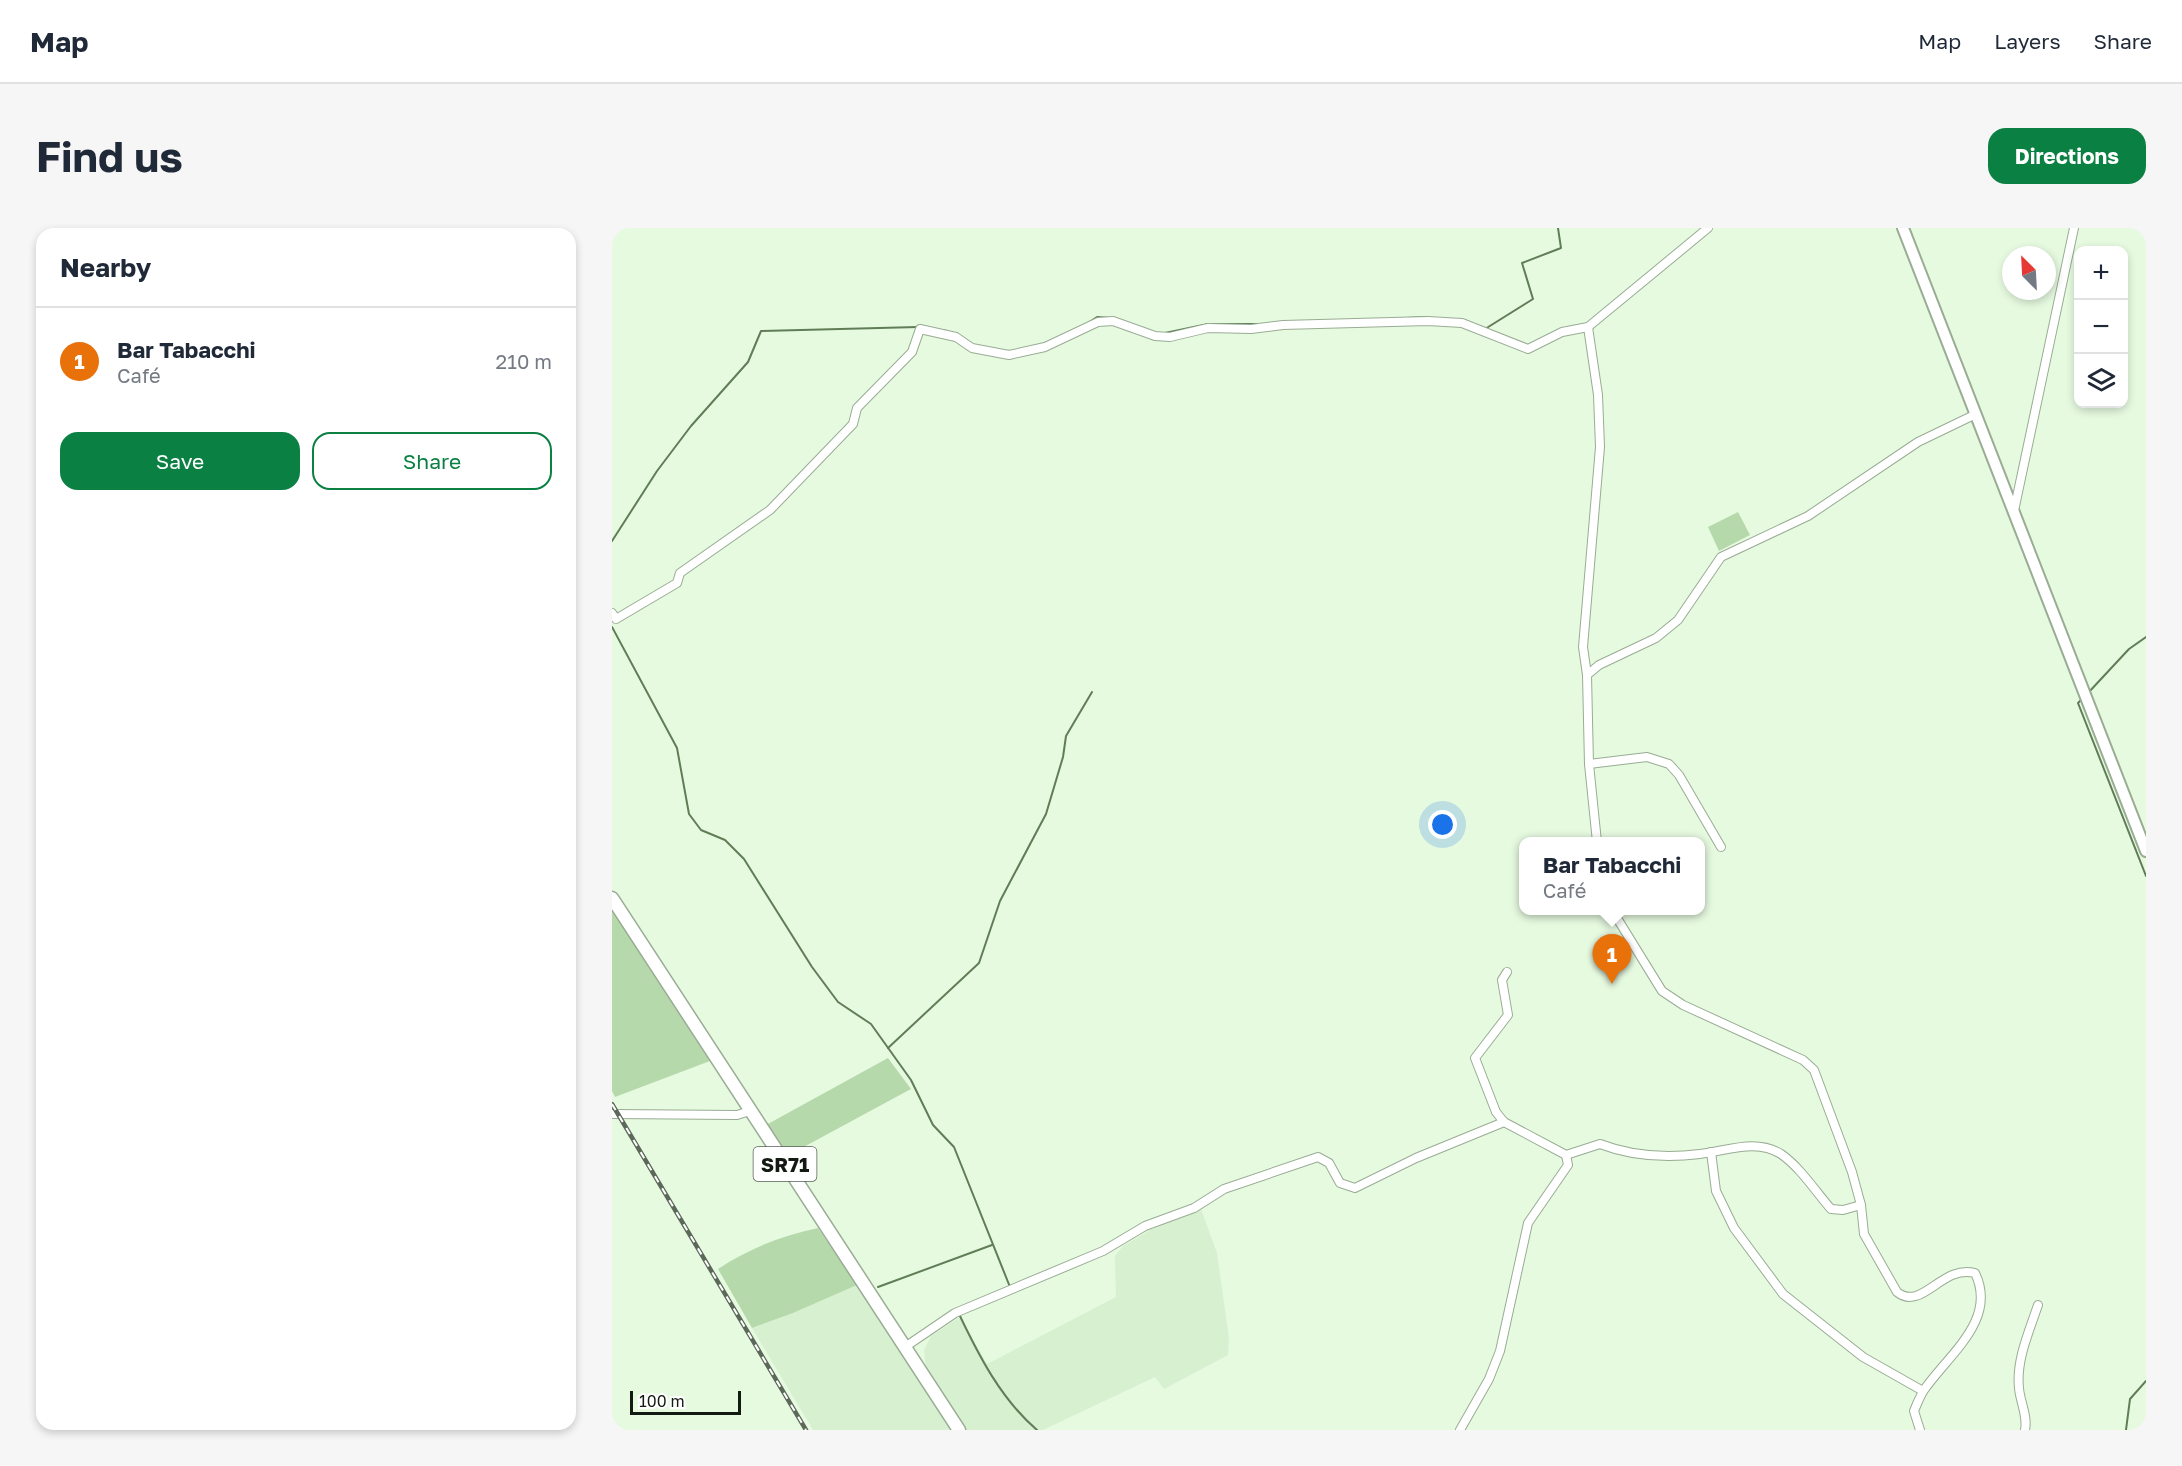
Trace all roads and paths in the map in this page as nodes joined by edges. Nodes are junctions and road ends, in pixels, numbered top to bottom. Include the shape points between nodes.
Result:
1 (1708, 228) edge
2 (1903, 228) edge
3 (2074, 228) edge
4 (1588, 327) junction
5 (1974, 415) junction
6 (2014, 510) junction
7 (612, 613) edge
8 (1587, 675) junction
9 (1589, 764) junction
10 (1596, 837) edge
11 (1721, 847) dead end
12 (2146, 851) edge
13 (612, 898) edge
14 (1615, 915) edge
15 (1508, 972) dead end
16 (750, 1111) junction
17 (612, 1114) edge
18 (1503, 1122) junction
19 (1711, 1152) junction
20 (1566, 1155) junction
21 (1861, 1205) junction
22 (2038, 1305) dead end
23 (905, 1347) junction
24 (1923, 1390) junction
25 (959, 1430) edge
26 (1460, 1430) edge
27 (1920, 1430) edge
28 (2025, 1430) edge

1 - 4 street
2 - 5 street
3 - 6 street
4 - 7 street via 1562,332 1528,349 1462,323 1396,320 1376,324 1208,328 1170,337 1155,336 1113,321 1098,322 1046,347 1009,355 972,348 956,337 920,329 912,352 857,408 853,424 770,510 680,573 677,583 616,619
4 - 8 street via 1598,395 1600,447 1583,647
5 - 6 street
5 - 8 street via 1918,442 1808,516 1721,557 1678,620 1656,638 1599,665
6 - 12 street
8 - 9 street
9 - 10 street
9 - 11 street via 1647,758 1669,764
13 - 16 main road, SR71
14 - 21 street via 1662,991 1683,1005 1803,1060 1814,1070
15 - 18 street via 1502,980 1508,1015 1475,1058
16 - 17 street via 737,1115
16 - 23 main road, SR71
18 - 20 street
18 - 23 street via 1355,1188 1340,1183 1329,1162 1318,1157 1224,1189 1194,1208 1145,1226 1103,1251 955,1313
19 - 20 street via 1621,1152 1600,1144
19 - 21 street via 1757,1145 1781,1154 1831,1209
19 - 24 street via 1716,1191 1734,1228 1783,1294 1863,1357
20 - 26 street via 1568,1166 1528,1222 1500,1351
21 - 24 street via 1864,1234 1904,1298 1965,1270 1975,1273 1981,1286 1975,1323
22 - 28 street via 2020,1360
23 - 25 main road, SR71
24 - 27 street via 1914,1411

